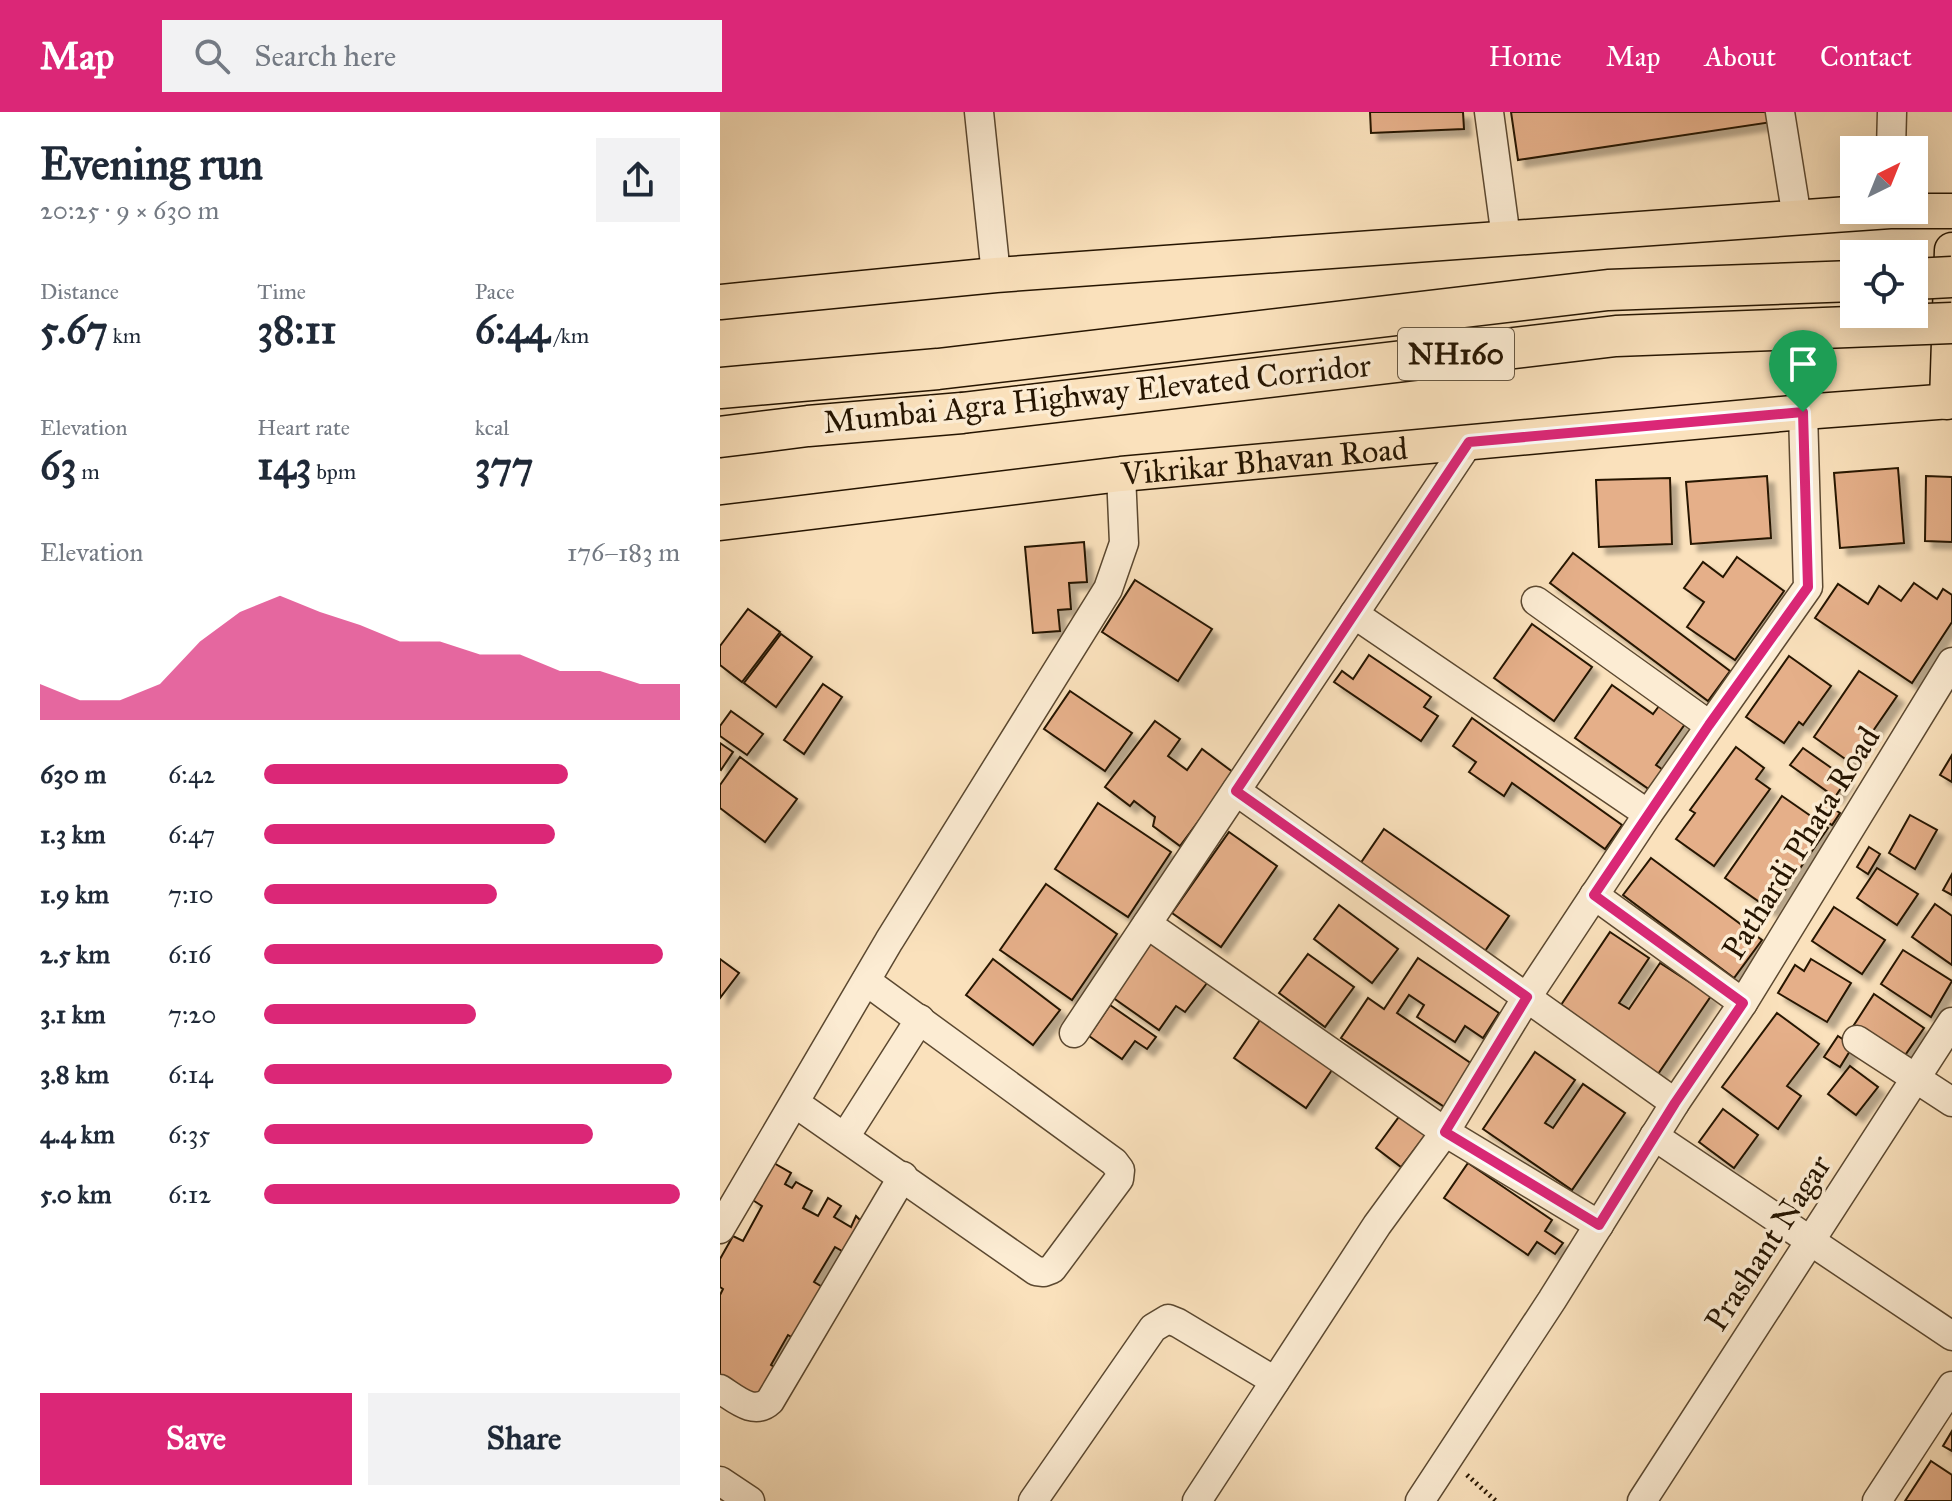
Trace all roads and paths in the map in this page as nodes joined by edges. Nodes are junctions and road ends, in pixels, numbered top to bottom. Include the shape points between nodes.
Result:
1 (979, 112) edge
2 (1489, 112) edge
3 (1780, 112) edge
4 (1892, 112) edge
5 (1891, 136) edge
6 (1928, 211) edge
7 (1952, 211) edge
8 (1840, 214) edge
9 (1797, 218) junction
10 (1506, 238) junction
11 (1952, 250) edge
12 (996, 275) junction
13 (1952, 277) edge
14 (1928, 278) edge
15 (1840, 282) edge
16 (720, 302) edge
17 (1952, 323) edge
18 (720, 388) edge
19 (1950, 402) edge
20 (1803, 412) junction
21 (720, 437) edge
22 (1469, 442) junction
23 (1121, 474) junction
24 (720, 523) edge
25 (1536, 601) dead end
26 (1354, 614) junction
27 (1952, 662) edge
28 (1709, 725) junction
29 (1236, 791) junction
30 (1648, 814) junction
31 (1594, 895) junction
32 (1147, 924) junction
33 (866, 981) junction
34 (1527, 997) junction
35 (1743, 1003) junction
36 (920, 1019) junction
37 (1952, 1022) edge
38 (1074, 1033) dead end
39 (1857, 1040) dead end
40 (1916, 1078) junction
41 (1952, 1102) edge
42 (795, 1103) junction
43 (1675, 1103) junction
44 (1445, 1132) junction
45 (1654, 1136) junction
46 (845, 1137) junction
47 (903, 1176) junction
48 (1599, 1225) junction
49 (720, 1229) edge
50 (1810, 1241) junction
51 (1952, 1336) edge
52 (1275, 1381) junction
53 (1952, 1386) edge
54 (720, 1389) edge
55 (1448, 1460) junction
56 (720, 1481) edge
57 (750, 1501) edge
58 (1033, 1501) edge
59 (1197, 1501) edge
60 (1420, 1501) edge
61 (1496, 1501) edge
62 (1642, 1501) edge
63 (1877, 1501) edge

1 - 12 street
2 - 10 street
3 - 9 street
4 - 5 street
6 - 7 main road
8 - 9 main road
9 - 10 main road
10 - 12 main road
11 - 19 main road
12 - 16 main road
13 - 14 highway, bridge
15 - 18 highway, Mumbai Agra Highway Elevated Corridor / NH160 via 1608,290 938,369
17 - 21 highway, Mumbai Agra Highway Elevated Corridor / NH160, bridge via 1616,336
19 - 20 main road, Vikrikar Bhavan Road
20 - 22 main road, Vikrikar Bhavan Road
20 - 28 street via 1808,587
22 - 23 main road, Vikrikar Bhavan Road
22 - 26 street
23 - 24 main road, Vikrikar Bhavan Road
23 - 33 street via 1124,543 1108,589
25 - 28 street
26 - 29 street
26 - 30 street
27 - 35 street, Pathardi Phata Road
28 - 30 street
29 - 32 street
29 - 34 street
30 - 31 street
31 - 34 street
31 - 35 street
32 - 38 street
32 - 44 street
33 - 36 street
33 - 42 street
34 - 43 street
34 - 44 street
35 - 43 street, Pathardi Phata Road
36 - 46 street
36 - 47 street via 1120,1170 1119,1179 1052,1269 1044,1272
37 - 40 street, Prashant Nagar
39 - 40 street
40 - 41 street
40 - 50 street, Prashant Nagar
42 - 46 street
42 - 49 street
43 - 45 street, Pathardi Phata Road
44 - 48 street
44 - 52 street
45 - 48 street, Pathardi Phata Road
45 - 50 street
46 - 47 street
47 - 54 street via 770,1401 754,1408
48 - 55 street, Pathardi Phata Road
50 - 51 street
50 - 62 street, Prashant Nagar
52 - 58 street via 1178,1323 1161,1322
52 - 59 street
53 - 63 street
55 - 60 street, Pathardi Phata Road
55 - 61 path
56 - 57 street

